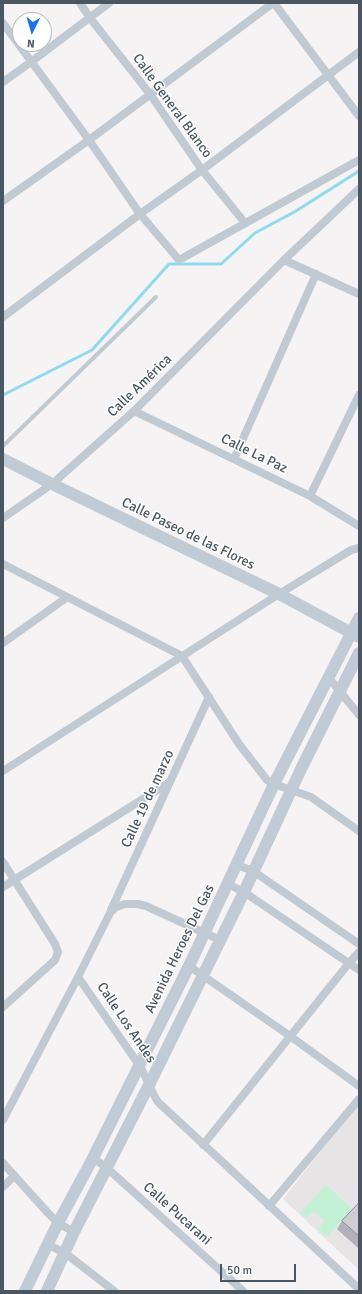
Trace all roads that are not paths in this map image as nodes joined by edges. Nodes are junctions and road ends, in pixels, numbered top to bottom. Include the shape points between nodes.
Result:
1 (80, 3) edge
2 (109, 3) edge
3 (273, 3) edge
4 (90, 18) junction
5 (3, 23) edge
6 (359, 52) edge
7 (31, 62) junction
8 (329, 75) junction
9 (3, 82) edge
10 (150, 94) junction
11 (359, 116) edge
12 (89, 140) junction
13 (359, 160) edge
14 (202, 170) junction
15 (359, 189) edge
16 (3, 201) edge
17 (140, 214) junction
18 (245, 223) junction
19 (284, 260) junction
20 (316, 274) junction
21 (359, 294) edge
22 (156, 297) dead end
23 (3, 317) edge
24 (359, 395) edge
25 (134, 411) junction
26 (3, 446) edge
27 (3, 459) edge
28 (234, 459) junction
29 (52, 484) junction
30 (310, 496) junction
31 (3, 518) edge
32 (359, 526) edge
33 (359, 548) edge
34 (3, 564) edge
35 (279, 594) junction
36 (66, 598) junction
37 (359, 618) edge
38 (355, 635) edge
39 (3, 642) edge
40 (359, 653) edge
41 (182, 656) junction
42 (329, 678) junction
43 (340, 691) junction
44 (209, 697) junction
45 (359, 715) edge
46 (3, 771) edge
47 (170, 782) junction
48 (274, 784) junction
49 (291, 790) junction
50 (359, 831) edge
51 (3, 862) edge
52 (237, 865) junction
53 (253, 871) junction
54 (13, 880) junction
55 (228, 884) junction
56 (3, 887) edge
57 (244, 892) junction
58 (110, 913) junction
59 (206, 932) junction
60 (220, 940) junction
61 (359, 944) edge
62 (359, 952) edge
63 (349, 963) junction
64 (189, 966) junction
65 (359, 970) edge
66 (202, 975) junction
67 (78, 977) junction
68 (3, 1007) edge
69 (290, 1036) junction
70 (139, 1065) junction
71 (149, 1085) junction
72 (359, 1086) edge
73 (359, 1099) edge
74 (3, 1120) edge
75 (203, 1145) junction
76 (93, 1158) junction
77 (3, 1163) edge
78 (107, 1168) junction
79 (14, 1176) junction
80 (3, 1187) edge
81 (269, 1206) junction
82 (58, 1223) junction
83 (74, 1232) junction
84 (48, 1244) junction
85 (65, 1253) junction
86 (359, 1289) edge
87 (25, 1291) edge
88 (47, 1291) edge
89 (114, 1291) edge
90 (243, 1291) edge

1 - 4 street, Calle General Blanco
2 - 4 street
3 - 8 street
3 - 10 street
4 - 7 street
4 - 10 street, Calle General Blanco
5 - 7 street
6 - 8 street
7 - 9 street
7 - 12 street
8 - 11 street
8 - 14 street
10 - 12 street
10 - 14 street, Calle General Blanco
12 - 16 street
12 - 17 street
13 - 18 street
14 - 17 street
14 - 18 street, Calle General Blanco
15 - 19 street, Calle América
17 - 18 street via 179,260
17 - 23 street
19 - 20 street
19 - 25 street, Calle América
20 - 21 street
20 - 28 street
22 - 26 lane
24 - 30 street
25 - 28 street, Calle La Paz
25 - 29 street, Calle América
27 - 29 street, Calle Paseo de las Flores
28 - 30 street, Calle La Paz
29 - 31 street, Calle América
29 - 35 street, Calle Paseo de las Flores
30 - 32 street, Calle La Paz
33 - 35 street via 351,550
34 - 36 street
35 - 38 street, Calle Paseo de las Flores
35 - 41 street
36 - 39 street
36 - 41 street
37 - 38 street, Avenida Heroes Del Gas
38 - 42 street, Avenida Heroes Del Gas
40 - 43 street
41 - 44 street
41 - 46 street
42 - 43 street
42 - 48 street, Avenida Heroes Del Gas
43 - 45 street
43 - 49 street
44 - 47 street, Calle 19 de marzo
44 - 48 street via 248,757 267,780
47 - 54 street
47 - 58 street, Calle 19 de marzo
48 - 49 street
48 - 52 street, Avenida Heroes Del Gas
49 - 50 street via 311,797
49 - 53 street
51 - 54 street
52 - 53 street
52 - 55 street, Avenida Heroes Del Gas
53 - 57 street
53 - 61 street
54 - 56 street
54 - 68 street via 58,952 55,960
55 - 57 street
55 - 59 street, Avenida Heroes Del Gas
57 - 60 street
57 - 63 street
58 - 59 street via 116,907 125,904 142,905
58 - 67 street, Calle 19 de marzo
59 - 60 street
59 - 64 street, Avenida Heroes Del Gas
60 - 66 street
62 - 63 street
63 - 65 street
63 - 69 street
64 - 66 street
64 - 70 street, Avenida Heroes Del Gas
66 - 69 street
66 - 71 street
67 - 70 street, Calle Los Andes
67 - 74 street, Calle 19 de marzo
69 - 72 street
69 - 75 street
70 - 71 street, Calle Los Andes
70 - 76 street, Avenida Heroes Del Gas
71 - 75 street, Calle Los Andes via 158,1102
71 - 78 street
73 - 81 street
75 - 81 street, Calle Los Andes
76 - 78 street, Calle Pucarani
76 - 82 street, Avenida Heroes Del Gas
77 - 79 street
78 - 83 street
78 - 90 street, Calle Pucarani
79 - 80 street
79 - 82 street
81 - 86 street, Calle Los Andes
82 - 83 street
82 - 84 street, Avenida Heroes Del Gas
83 - 85 street
84 - 85 street
84 - 87 street, Avenida Heroes Del Gas
85 - 88 street
85 - 89 street

